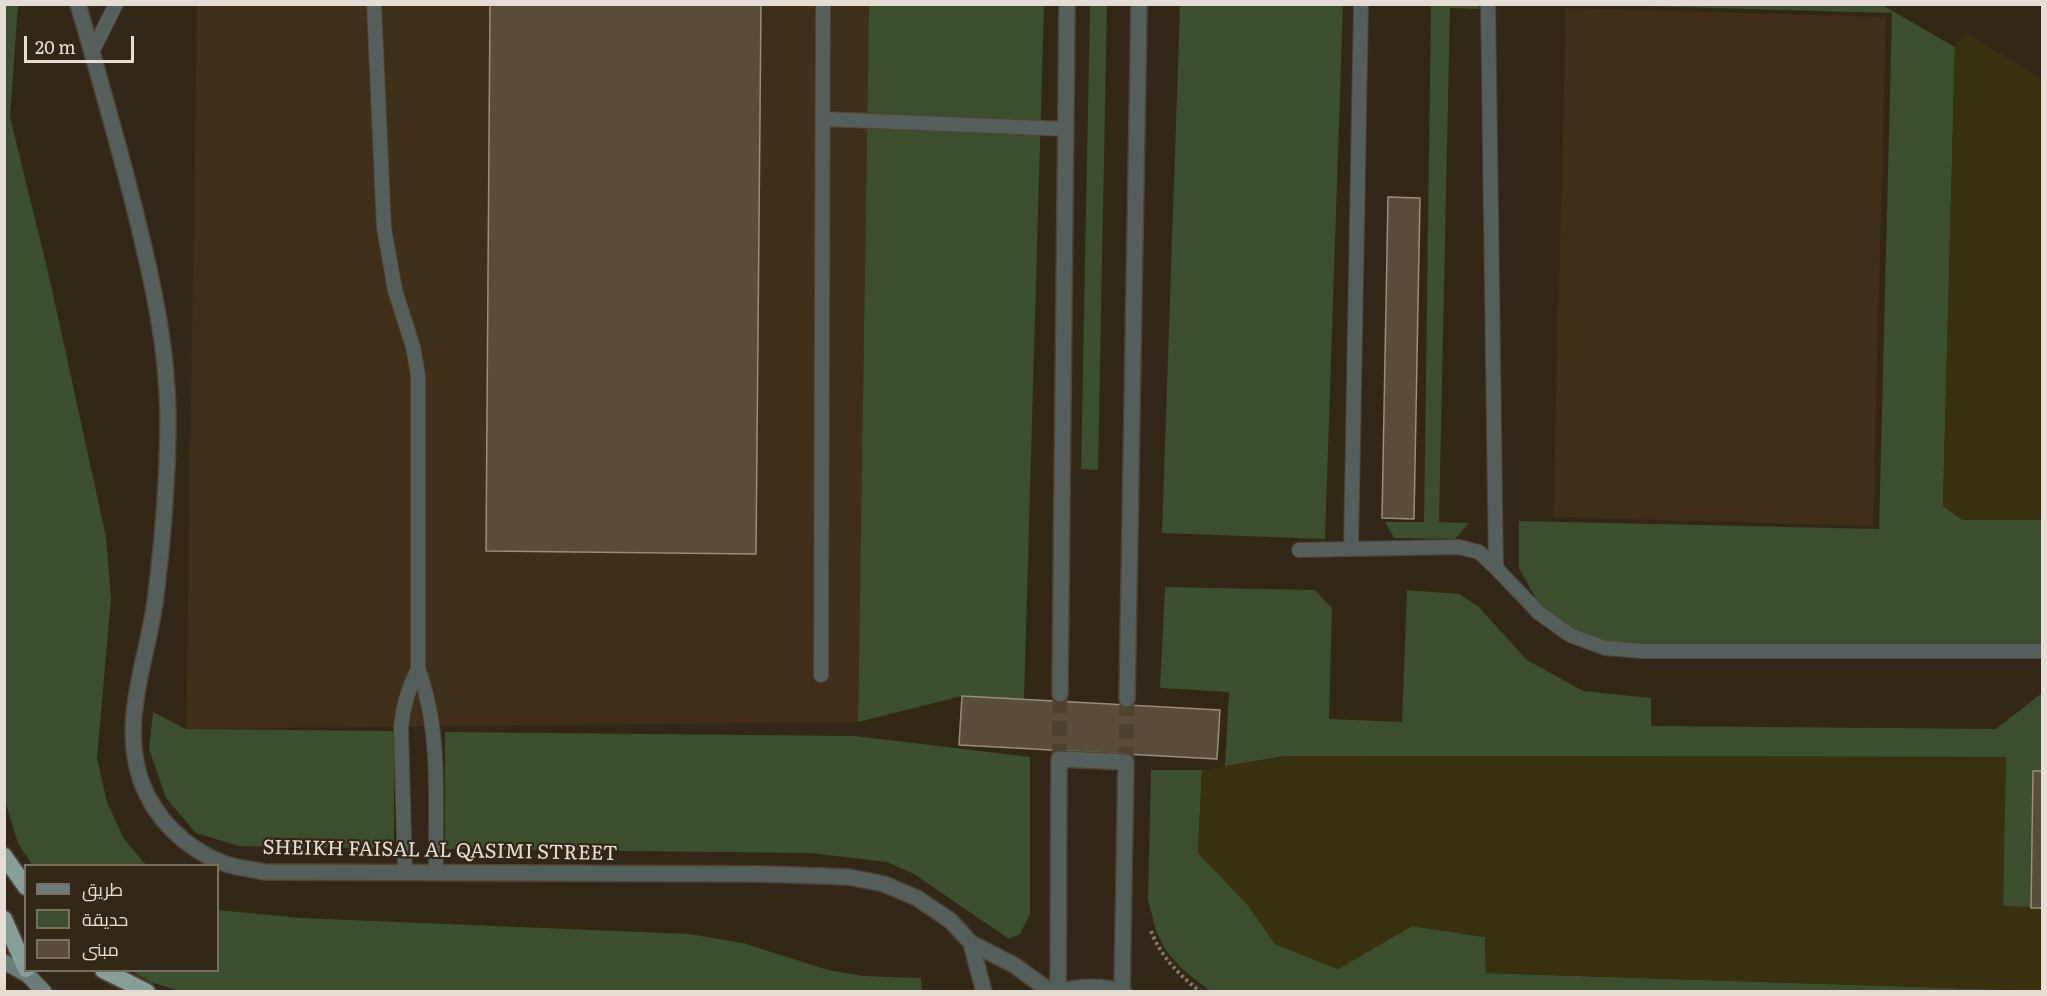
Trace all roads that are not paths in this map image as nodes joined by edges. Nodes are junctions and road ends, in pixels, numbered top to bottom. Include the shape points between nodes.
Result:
1 (78, 4) edge
2 (116, 4) edge
3 (374, 4) edge
4 (823, 4) edge
5 (1067, 4) edge
6 (1139, 4) edge
7 (1361, 4) edge
8 (1488, 4) edge
9 (93, 50) junction
10 (824, 119) junction
11 (1066, 129) junction
12 (1351, 549) junction
13 (1299, 550) dead end
14 (1496, 568) junction
15 (2043, 651) edge
16 (418, 669) junction
17 (821, 675) dead end
18 (1060, 694) tunnel mouth
19 (1127, 699) tunnel mouth
20 (4, 856) edge
21 (405, 873) junction
22 (435, 873) junction
23 (24, 884) edge
24 (4, 919) edge
25 (971, 943) junction
26 (4, 962) edge
27 (24, 964) edge
28 (24, 970) edge
29 (28, 972) edge
30 (107, 972) edge
31 (1058, 991) edge
32 (1123, 991) edge
33 (44, 992) edge
34 (147, 992) edge
35 (984, 992) edge
36 (1051, 992) edge

1 - 9 street, SHEIKH FAISAL AL QASIMI STREET
2 - 9 lane
3 - 16 lane via 384,228 395,290 413,347 420,404
4 - 10 lane
5 - 11 street
6 - 19 street
7 - 12 lane
8 - 14 lane
9 - 21 street, SHEIKH FAISAL AL QASIMI STREET via 128,183 165,351 168,416 162,541 155,604 134,705 133,746 141,779 153,807 171,829 192,848 224,863 265,872
10 - 11 lane
10 - 17 lane
11 - 18 street
12 - 13 lane
12 - 14 lane via 1459,547 1479,552
14 - 15 lane via 1539,613 1570,635 1605,648
16 - 21 lane via 403,705 401,727
16 - 22 lane via 433,729
20 - 23 highway
21 - 22 street, SHEIKH FAISAL AL QASIMI STREET
22 - 25 street, SHEIKH FAISAL AL QASIMI STREET via 849,877 884,884 917,898 951,921
24 - 27 highway
25 - 35 street, SHEIKH FAISAL AL QASIMI STREET
25 - 36 street, SHEIKH FAISAL AL QASIMI STREET via 1014,964
26 - 28 main road
29 - 33 main road
30 - 34 highway
31 - 32 street via 1101,986
31 - 32 street via 1059,759 1126,762

